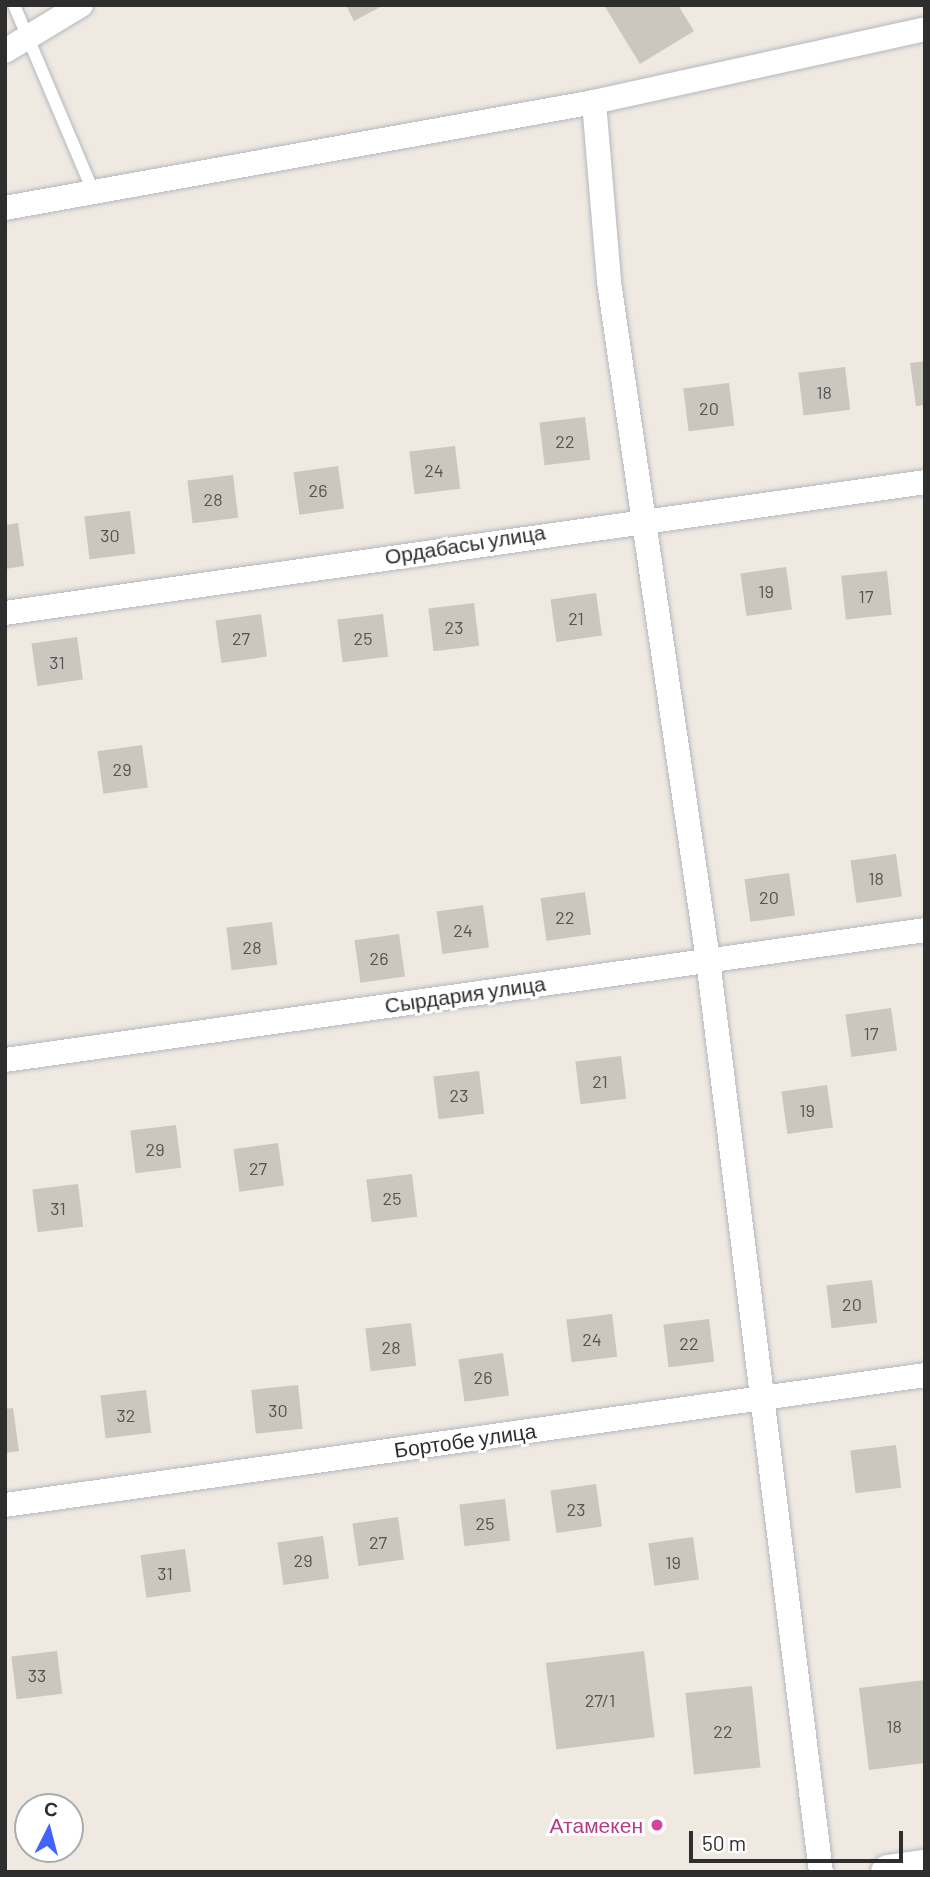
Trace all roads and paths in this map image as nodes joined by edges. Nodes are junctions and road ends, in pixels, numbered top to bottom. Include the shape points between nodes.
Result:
1 (14, 5) edge
2 (81, 5) edge
3 (925, 29) edge
4 (32, 35) junction
5 (5, 51) edge
6 (594, 102) junction
7 (93, 191) junction
8 (5, 208) edge
9 (925, 482) edge
10 (648, 517) junction
11 (5, 613) edge
12 (925, 930) edge
13 (708, 960) junction
14 (5, 1060) edge
15 (925, 1376) edge
16 (764, 1398) junction
17 (5, 1505) edge
18 (925, 1867) edge
19 (821, 1872) edge
20 (888, 1872) edge

1 - 4 lane
2 - 4 street
3 - 6 street
4 - 5 street
4 - 7 lane
6 - 7 street
6 - 10 street via 610,282
7 - 8 street
9 - 10 street, Ордабасы улица
10 - 11 street, Ордабасы улица
10 - 13 street
12 - 13 street, Сырдария улица
13 - 14 street, Сырдария улица
13 - 16 street
15 - 16 street, Бортобе улица
16 - 17 street, Бортобе улица
16 - 19 street
18 - 20 main road

